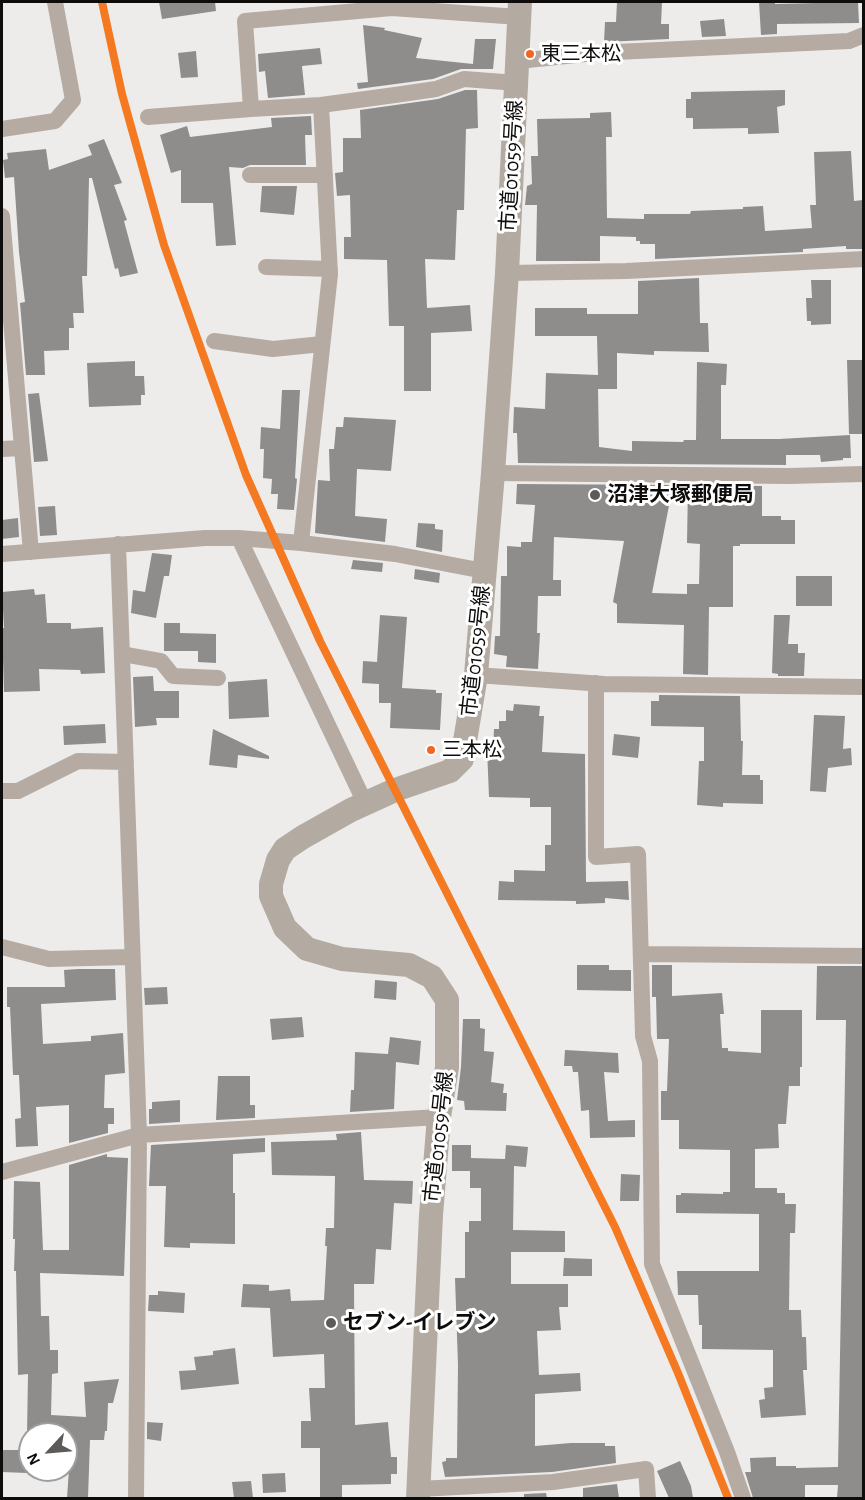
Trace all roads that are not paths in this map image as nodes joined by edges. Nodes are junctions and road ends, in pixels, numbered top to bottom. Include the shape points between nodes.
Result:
1 (55, 2) edge
2 (520, 9) edge
3 (864, 35) edge
4 (517, 72) junction
5 (321, 105) junction
6 (251, 109) junction
7 (148, 117) dead end
8 (2, 129) edge
9 (250, 175) dead end
10 (325, 175) junction
11 (2, 216) edge
12 (864, 259) edge
13 (266, 267) dead end
14 (330, 269) junction
15 (507, 273) junction
16 (214, 341) dead end
17 (322, 344) junction
18 (22, 448) junction
19 (2, 449) edge
20 (493, 473) junction
21 (864, 474) edge
22 (239, 538) junction
23 (301, 543) junction
24 (118, 544) junction
25 (32, 552) junction
26 (2, 554) edge
27 (484, 571) junction
28 (122, 654) junction
29 (476, 675) junction
30 (218, 678) dead end
31 (596, 683) junction
32 (864, 687) edge
33 (126, 762) junction
34 (2, 791) edge
35 (365, 803) junction
36 (2, 947) edge
37 (641, 954) junction
38 (864, 956) edge
39 (131, 957) junction
40 (439, 1117) junction
41 (139, 1135) junction
42 (2, 1172) edge
43 (418, 1494) edge
44 (136, 1498) edge
45 (648, 1498) edge
46 (743, 1498) edge

1 - 8 street via 73,100 55,121
2 - 4 street, 市道01059号線
2 - 6 street via 392,8 245,21
3 - 4 street via 849,41 603,52
4 - 5 street
4 - 15 street, 市道01059号線
5 - 6 street
5 - 10 street
6 - 7 street
9 - 10 street
10 - 14 street
11 - 18 street
12 - 15 street
13 - 14 street
14 - 17 street
15 - 20 street, 市道01059号線
16 - 17 street via 273,349
17 - 23 street
18 - 19 street
18 - 25 street
20 - 21 street
20 - 27 street, 市道01059号線
22 - 23 street
22 - 24 street
22 - 35 street
23 - 27 street via 395,554
24 - 25 street
24 - 28 street
25 - 26 street
27 - 29 street, 市道01059号線
28 - 30 street via 161,662 173,676
28 - 33 street
29 - 31 street
29 - 35 street, 市道01059号線 via 462,759 450,771
31 - 32 street
31 - 37 street via 596,857 638,854
33 - 34 street via 78,761 18,791
33 - 39 street
35 - 40 street, 市道01059号線 via 285,849 274,870 271,896 285,928 307,949 342,959 409,965 432,977 447,1000 448,1020 447,1067
36 - 39 street via 49,959
37 - 38 street
37 - 46 street via 643,1036 650,1061 652,1264
39 - 41 street
40 - 41 street
40 - 43 street, 市道01059号線
41 - 42 street
41 - 44 street
43 - 45 street via 554,1482 646,1468

